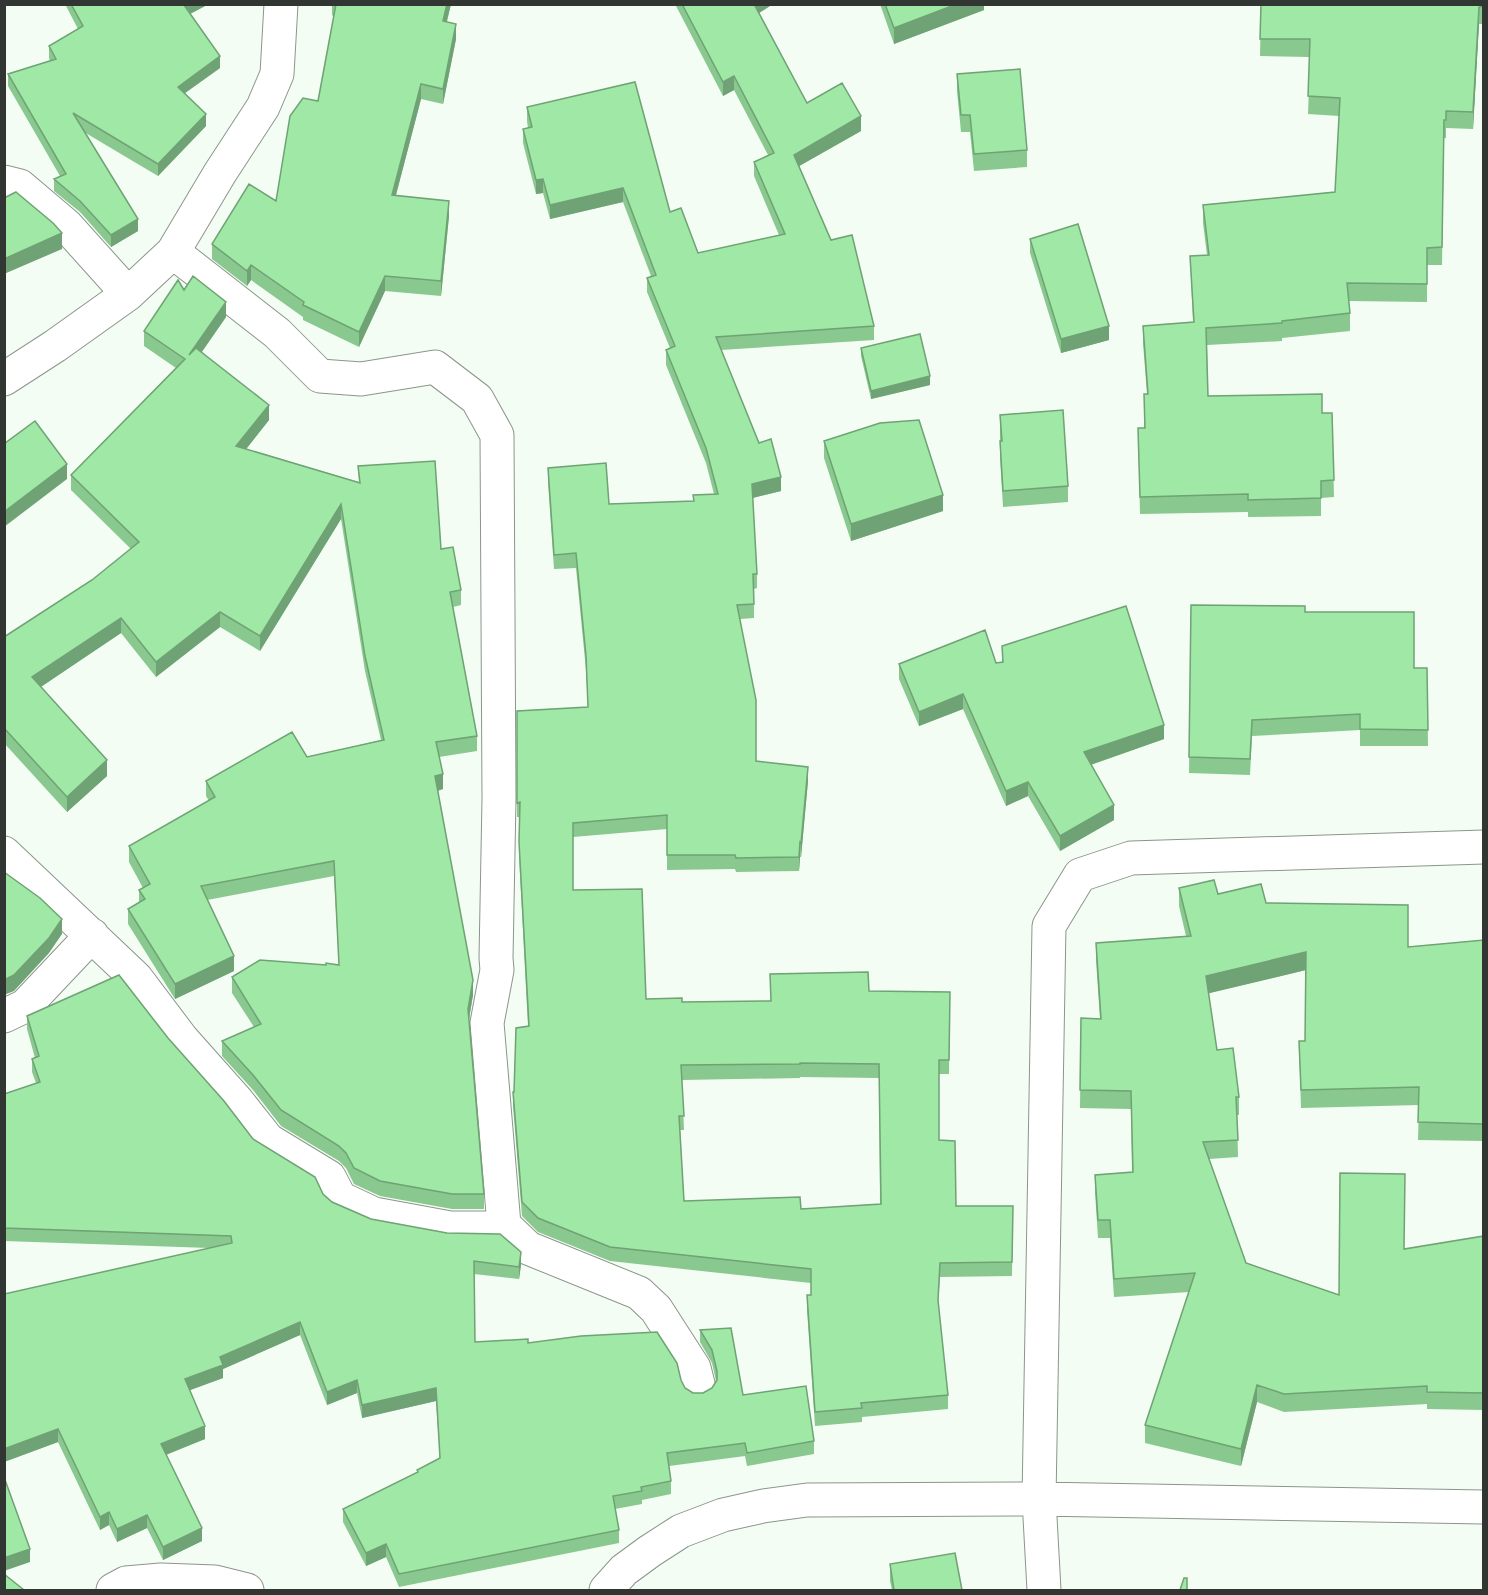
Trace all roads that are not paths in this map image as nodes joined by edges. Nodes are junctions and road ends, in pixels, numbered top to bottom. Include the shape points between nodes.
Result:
1 (281, 4) edge
2 (4, 182) edge
3 (172, 252) junction
4 (128, 294) junction
5 (4, 379) edge
6 (1484, 847) edge
7 (4, 853) edge
8 (92, 935) junction
9 (4, 1016) edge
10 (507, 1228) junction
11 (699, 1388) dead end
12 (1039, 1499) junction
13 (1484, 1507) edge
14 (113, 1590) edge
15 (247, 1590) edge
16 (606, 1590) edge
17 (1044, 1590) edge

1 - 3 street via 277,74 263,107
2 - 4 street via 20,186 66,225
3 - 4 street
3 - 10 street via 277,333 320,376 361,379 435,367 477,399 497,435 497,970 487,1023
4 - 5 street
6 - 12 street via 1131,858 1080,875 1049,926
7 - 8 street
8 - 9 street via 25,1006
8 - 10 street via 136,978 267,1140 329,1177 340,1198 374,1214 450,1228
10 - 11 street via 528,1248 639,1293 656,1309 694,1368
12 - 13 street
12 - 16 street via 807,1500 763,1506 723,1515 681,1531 624,1570
12 - 17 street
14 - 15 street via 126,1583 161,1580 216,1582

